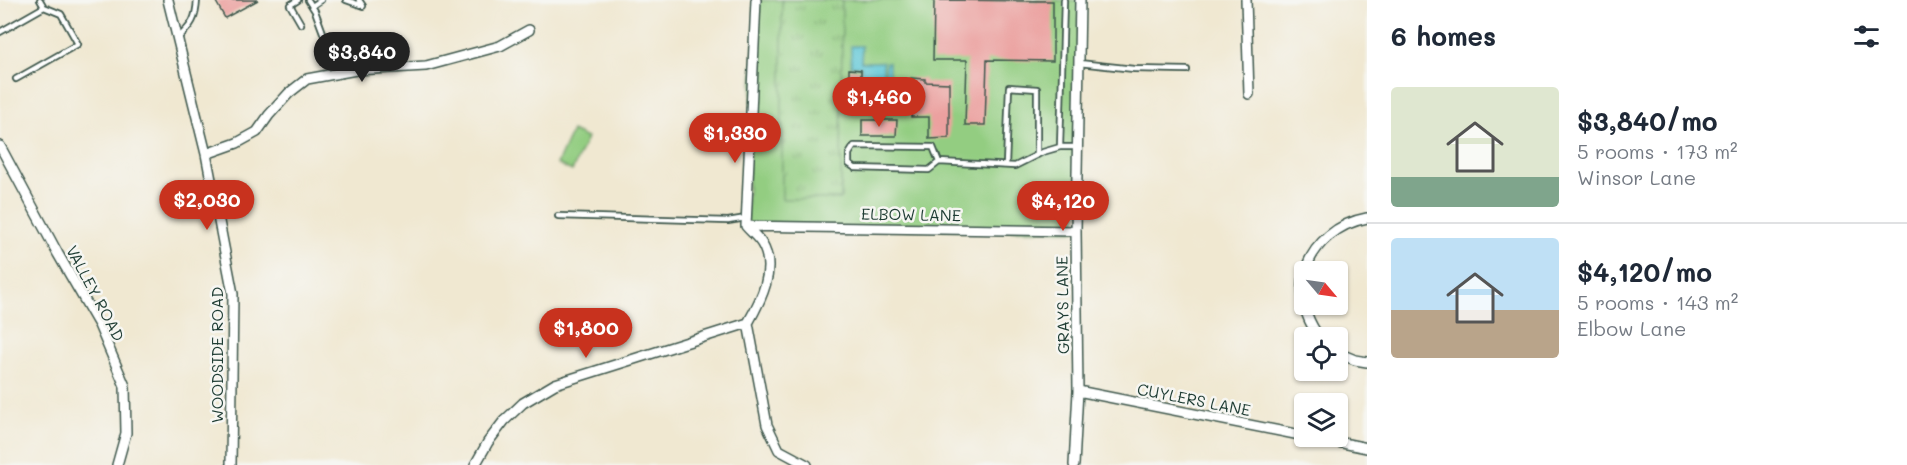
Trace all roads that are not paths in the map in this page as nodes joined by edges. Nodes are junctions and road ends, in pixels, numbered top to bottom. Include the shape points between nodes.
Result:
1 (40, 0) edge
2 (168, 0) edge
3 (197, 0) edge
4 (298, 0) edge
5 (308, 0) edge
6 (321, 0) edge
7 (346, 0) edge
8 (359, 0) edge
9 (756, 0) edge
10 (1064, 0) edge
11 (1080, 0) edge
12 (1246, 0) edge
13 (289, 3) edge
14 (312, 6) junction
15 (44, 7) junction
16 (301, 24) dead end
17 (529, 30) dead end
18 (0, 32) edge
19 (176, 40) junction
20 (1079, 63) junction
21 (1187, 70) dead end
22 (338, 72) junction
23 (16, 78) dead end
24 (1249, 94) dead end
25 (0, 146) edge
26 (1060, 147) junction
27 (1078, 147) junction
28 (206, 154) junction
29 (1037, 155) junction
30 (939, 162) junction
31 (1006, 165) junction
32 (558, 216) dead end
33 (1367, 218) edge
34 (746, 222) junction
35 (1076, 231) junction
36 (1310, 261) edge
37 (748, 323) junction
38 (1348, 357) edge
39 (1367, 362) edge
40 (1078, 391) junction
41 (1294, 433) edge
42 (1348, 444) edge
43 (1367, 448) edge
44 (1072, 463) edge
45 (117, 465) edge
46 (231, 465) edge
47 (476, 465) edge
48 (807, 465) edge

1 - 15 lane
2 - 19 street, WOODSIDE ROAD
3 - 19 lane via 196,16
4 - 13 lane
5 - 14 lane
6 - 14 lane
7 - 8 lane via 363,6
9 - 34 street
10 - 26 lane
11 - 20 street, GRAYS LANE
12 - 24 street
13 - 16 lane
14 - 22 lane
15 - 18 lane
15 - 23 lane via 61,14 78,44
17 - 22 street via 500,46 426,66
19 - 28 street, WOODSIDE ROAD
20 - 21 lane
20 - 27 street, GRAYS LANE
22 - 28 street via 307,79 289,93 257,132
25 - 45 street, VALLEY ROAD via 99,325 125,386 126,433
26 - 27 lane
26 - 29 lane
27 - 35 street, GRAYS LANE
28 - 46 street, WOODSIDE ROAD via 233,294
29 - 31 lane via 1015,166
29 - 31 lane via 1037,89 1009,87
30 - 30 lane via 933,147 854,146 849,154 849,164 855,168 929,170
30 - 31 lane
32 - 34 lane
33 - 36 street via 1330,234
34 - 35 street, ELBOW LANE
34 - 37 street via 768,258 764,292
35 - 40 street, GRAYS LANE
37 - 47 street via 555,384 504,421
37 - 48 street via 766,425 779,450
38 - 39 street
40 - 41 street, CUYLERS LANE
40 - 44 street, GRAYS LANE
42 - 43 street, CUYLERS LANE

